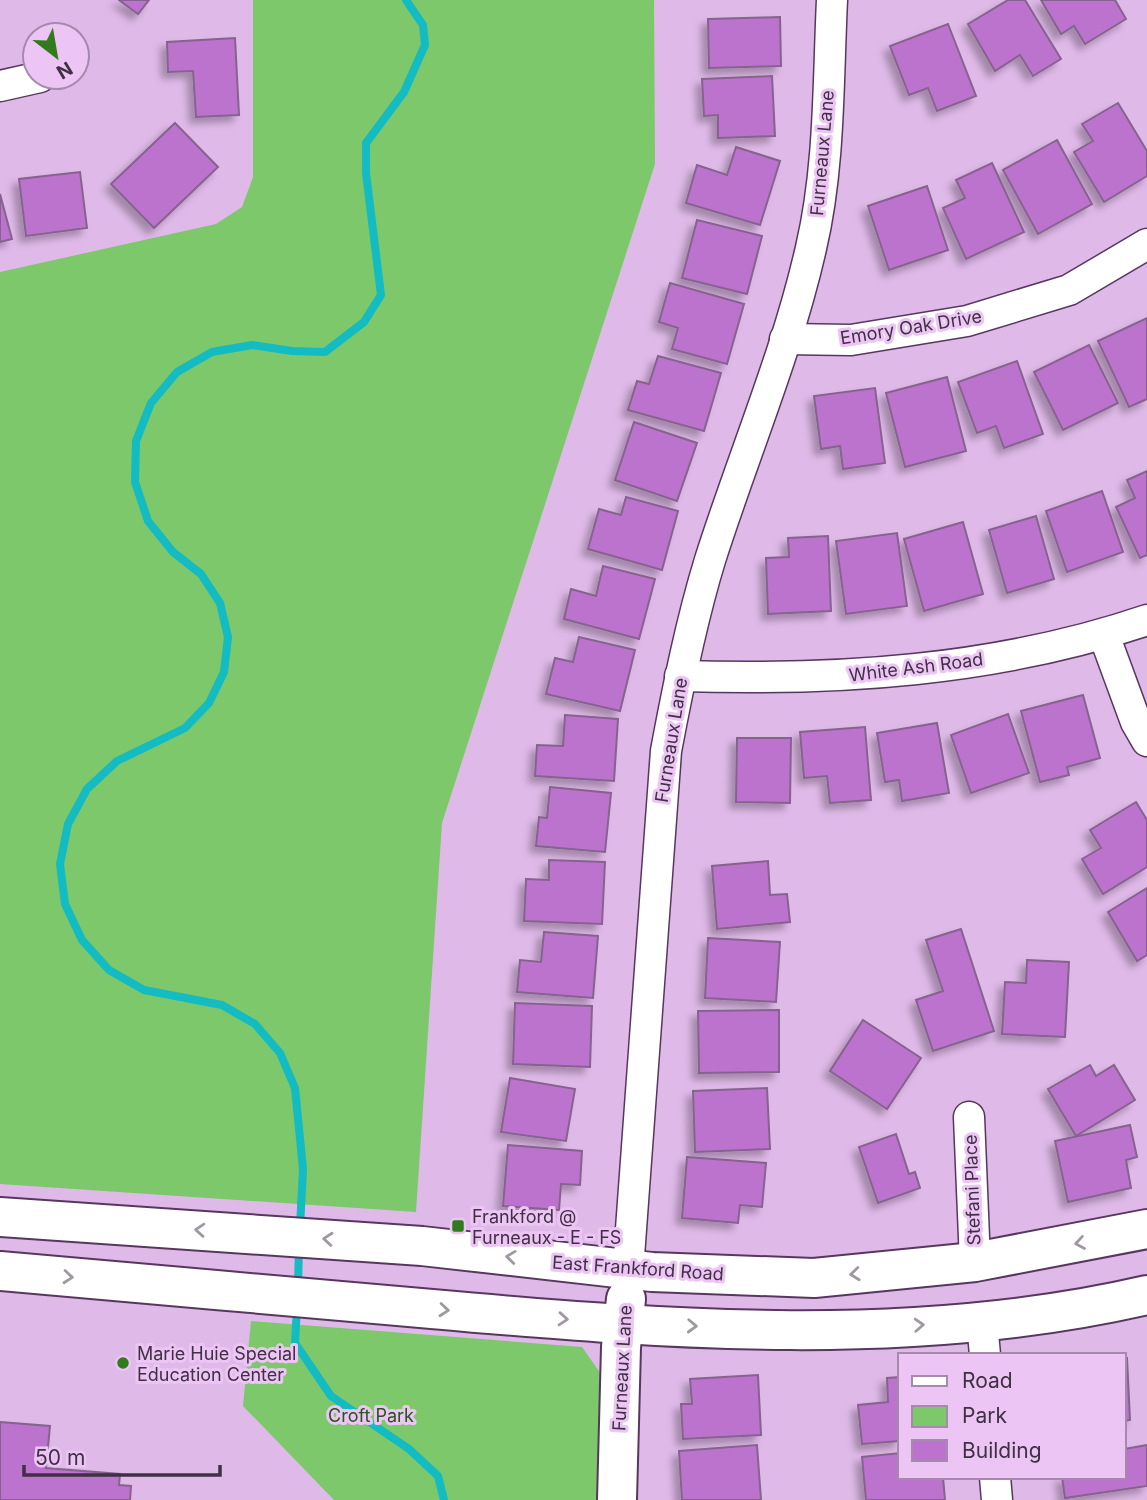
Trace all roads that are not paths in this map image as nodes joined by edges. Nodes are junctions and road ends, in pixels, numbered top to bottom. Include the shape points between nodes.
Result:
1 (832, 0) edge
2 (21, 81) edge
3 (0, 86) edge
4 (1147, 244) edge
5 (786, 339) junction
6 (1147, 620) edge
7 (1104, 635) junction
8 (680, 676) junction
9 (1147, 741) edge
10 (969, 1117) dead end
11 (0, 1217) edge
12 (1147, 1229) edge
13 (975, 1262) junction
14 (628, 1270) junction
15 (0, 1271) edge
16 (1142, 1290) edge
17 (624, 1324) junction
18 (984, 1338) edge
19 (995, 1479) edge
20 (617, 1500) edge
21 (997, 1500) edge

1 - 5 street, Furneaux Lane via 824,168 812,247
2 - 3 street
4 - 5 street, Emory Oak Drive via 1069,290 967,321 851,340
5 - 8 street, Furneaux Lane via 710,562
6 - 7 street, White Ash Road
7 - 8 street, White Ash Road via 975,662 859,675
7 - 9 street
8 - 14 street, Furneaux Lane via 658,830
10 - 13 street, Stefani Place
14 -> 11 main road, East Frankford Road via 389,1244
12 -> 13 main road, East Frankford Road
13 -> 14 main road, East Frankford Road via 814,1278
14 - 17 main road, Furneaux Lane
15 -> 17 main road
16 - 18 main road
17 -> 18 main road
17 - 20 main road, Furneaux Lane
19 - 21 street

